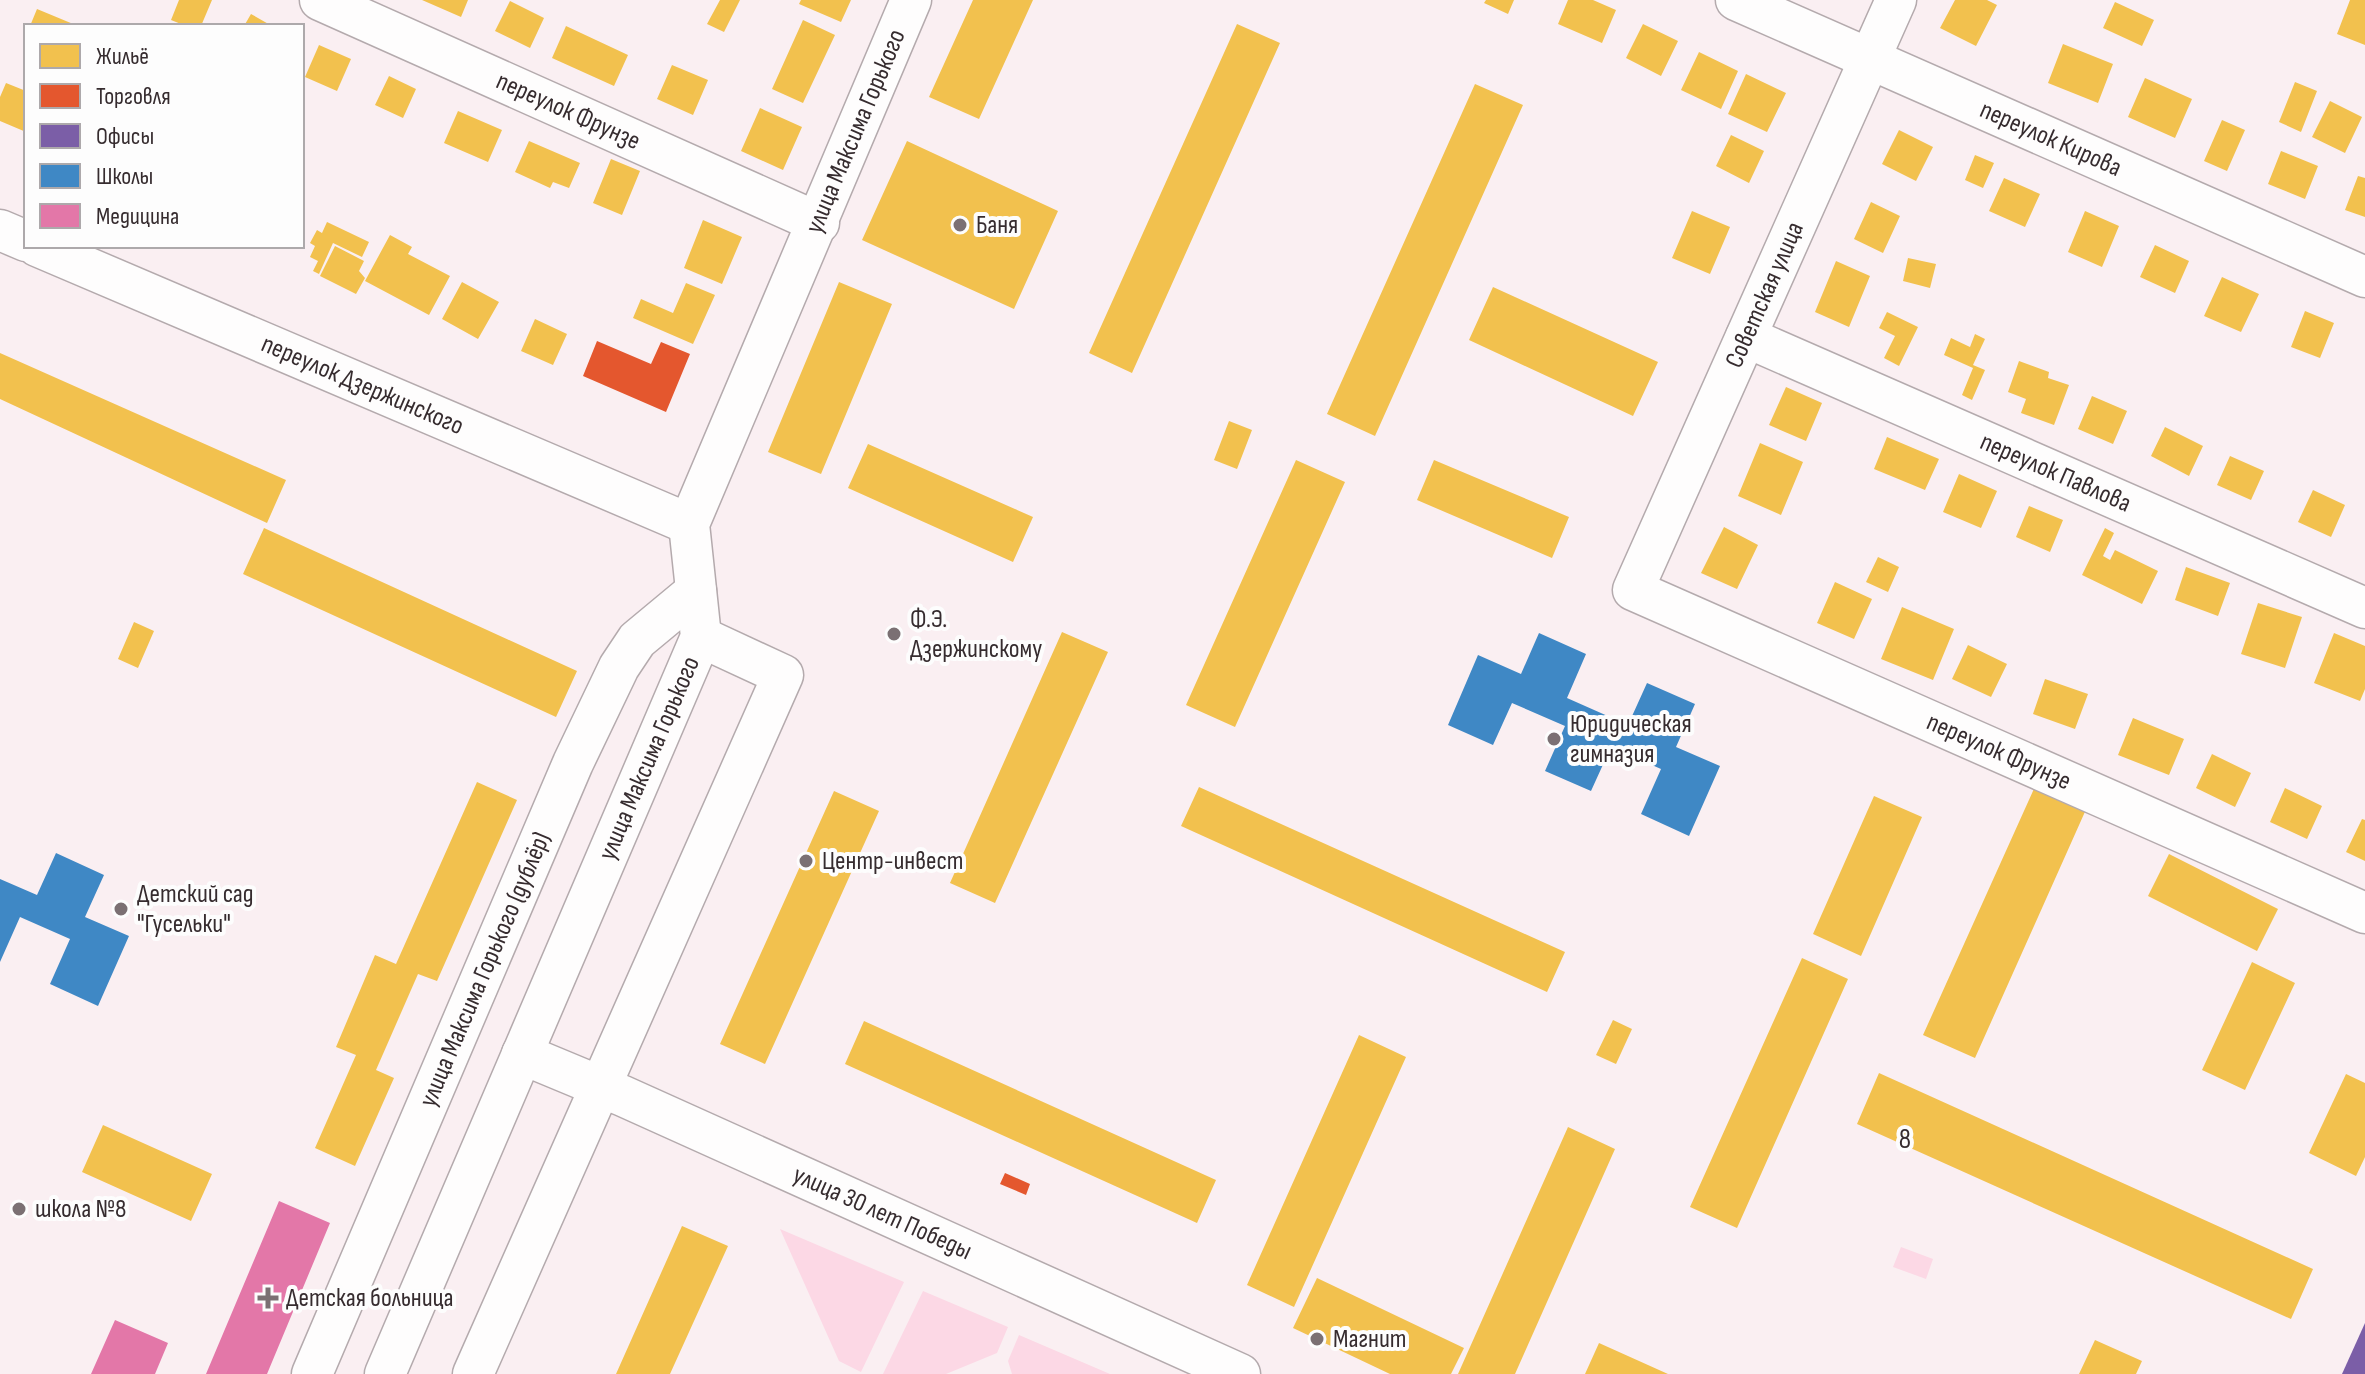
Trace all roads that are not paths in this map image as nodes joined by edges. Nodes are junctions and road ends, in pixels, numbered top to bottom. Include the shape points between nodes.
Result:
1 (320, 0) edge
2 (911, 0) edge
3 (1736, 0) edge
4 (1896, 0) edge
5 (1869, 60) junction
6 (819, 223) junction
7 (0, 230) edge
8 (24, 240) edge
9 (42, 248) edge
10 (2365, 277) edge
11 (1775, 349) junction
12 (689, 524) junction
13 (1633, 590) joint
14 (696, 591) junction
15 (2365, 608) edge
16 (701, 637) junction
17 (2365, 913) edge
18 (522, 1054) junction
19 (601, 1089) junction
20 (395, 1363) edge
21 (312, 1374) edge
22 (473, 1374) edge
23 (1240, 1374) edge

1 - 6 street, переулок Фрунзе
2 - 6 street, улица Максима Горького
3 - 5 street, переулок Кирова
4 - 5 street, Советская улица
5 - 10 street, переулок Кирова
5 - 11 street, Советская улица
6 - 12 street, улица Максима Горького
7 - 8 street
9 - 12 street, переулок Дзержинского
11 - 13 street, Советская улица
11 - 15 street, переулок Павлова
12 - 14 street, улица Максима Горького
13 - 17 street, переулок Фрунзе
14 - 16 street, улица Максима Горького
14 - 21 street, улица Максима Горького (дублёр) via 637,640 619,667
16 - 18 street, улица Максима Горького
16 - 19 street via 783,675
18 - 19 street, улица 30 лет Победы
18 - 20 street, улица Максима Горького
19 - 22 street
19 - 23 street, улица 30 лет Победы

